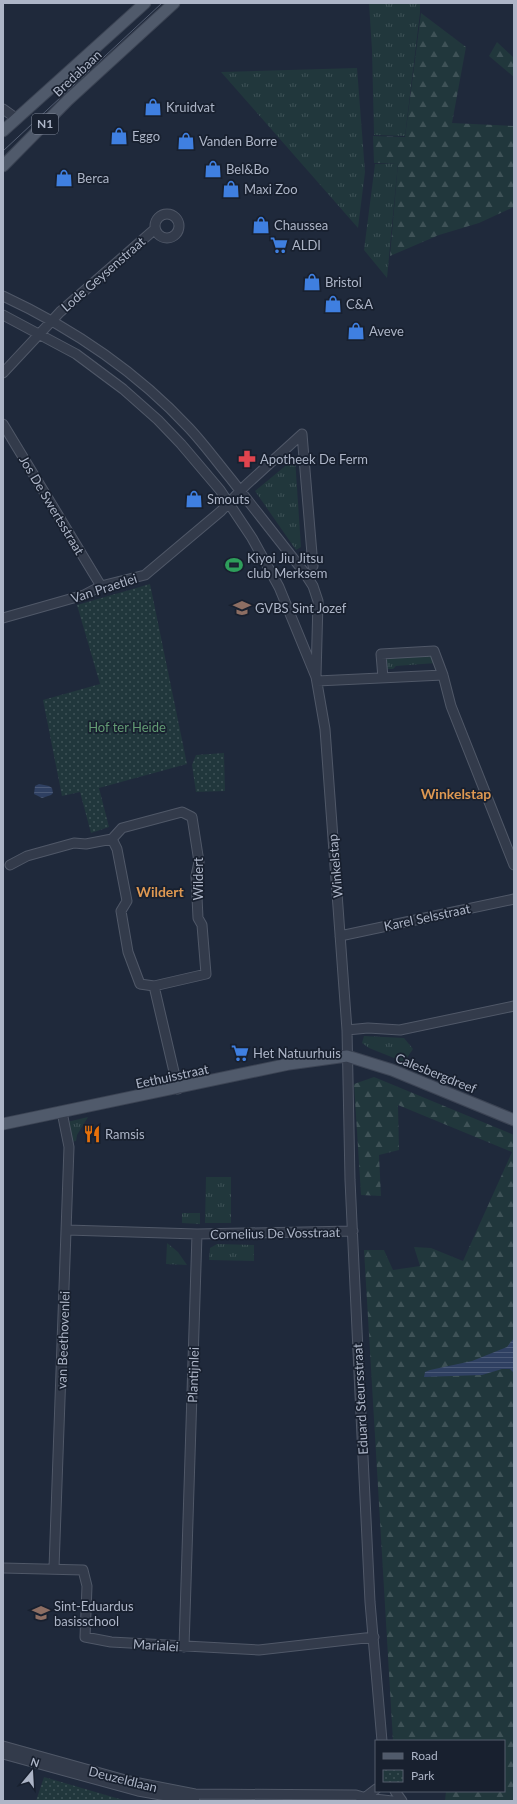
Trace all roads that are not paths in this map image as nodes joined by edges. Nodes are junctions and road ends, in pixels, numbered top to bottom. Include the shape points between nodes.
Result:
1 (145, 3) edge
2 (174, 3) edge
3 (3, 109) edge
4 (17, 119) junction
5 (3, 131) edge
6 (3, 166) edge
7 (155, 229) dead end
8 (3, 296) edge
9 (3, 315) edge
10 (52, 320) junction
11 (39, 334) junction
12 (3, 373) edge
13 (3, 424) edge
14 (240, 491) junction
15 (229, 503) junction
16 (314, 566) dead end
17 (101, 586) junction
18 (3, 618) edge
19 (443, 676) junction
20 (383, 678) junction
21 (316, 679) junction
22 (112, 839) junction
23 (10, 865) dead end
24 (514, 865) edge
25 (514, 899) edge
26 (340, 936) junction
27 (154, 986) junction
28 (514, 1006) edge
29 (347, 1030) junction
30 (346, 1056) junction
31 (178, 1089) junction
32 (62, 1112) junction
33 (514, 1120) edge
34 (3, 1124) edge
35 (67, 1230) junction
36 (353, 1232) junction
37 (197, 1234) junction
38 (3, 1568) edge
39 (54, 1568) junction
40 (374, 1637) junction
41 (184, 1647) junction
42 (382, 1740) edge
43 (3, 1746) edge
44 (3, 1754) edge
45 (375, 1790) edge
46 (396, 1792) edge
47 (229, 1798) edge
48 (364, 1800) edge
49 (195, 1801) edge
50 (392, 1801) edge
51 (402, 1801) edge

1 - 4 main road, Bredabaan / N1
2 - 6 main road, Bredabaan / N1 via 68,100
3 - 4 street
4 - 5 main road, Bredabaan / N1
7 - 10 street, Lode Geysenstraat
8 - 10 street, Winkelstap
9 - 11 street, Winkelstap
10 - 11 street, Lode Geysenstraat
10 - 14 street, Winkelstap via 122,366 153,392 190,429
11 - 12 street, Lode Geysenstraat
11 - 15 street, Winkelstap via 76,354 123,389 158,420
13 - 17 street, Jos De Swertsstraat
14 - 15 street, Van Praetlei
14 - 16 street via 302,434
14 - 21 street, Winkelstap via 313,586 318,601
15 - 17 street, Van Praetlei via 145,575
15 - 21 street, Winkelstap via 279,587
17 - 18 street, Van Praetlei via 84,595
19 - 20 street
19 - 20 street via 434,650 381,654
19 - 24 street via 451,706
20 - 21 street
21 - 26 street, Winkelstap via 325,729
22 - 23 street, Wildert via 86,844 74,843 27,856
22 - 27 street via 117,849 126,901 121,911 128,952 140,984
22 - 27 street, Wildert via 122,828 182,812 192,818 199,862 196,876 198,918 202,925 206,974
25 - 26 street, Karel Selsstraat
26 - 29 street, Winkelstap
27 - 31 street
28 - 29 street via 400,1030
29 - 30 street, Winkelstap
30 - 31 main road, Eethuisstraat via 289,1064
30 - 33 main road, Calesbergdreef via 399,1073
30 - 36 street, Eduard Steursstraat
31 - 32 main road, Eethuisstraat
32 - 34 main road, Eethuisstraat
32 - 35 street, van Beethovenlei via 69,1147
35 - 37 street
35 - 39 street, van Beethovenlei
36 - 37 street, Cornelius De Vosstraat
36 - 40 street, Eduard Steursstraat
37 - 41 street, Plantijnlei
38 - 39 street, Marialei
39 - 41 street, Marialei via 83,1570 87,1586 85,1637 111,1642
40 - 41 street, Marialei via 259,1650
40 - 42 street, Eduard Steursstraat
43 - 47 street, Deuzeldlaan via 128,1782
44 - 49 street, Deuzeldlaan via 145,1792
45 - 48 street
46 - 51 street
47 - 48 street, Deuzeldlaan via 356,1795
48 - 50 street, Deuzeldlaan

